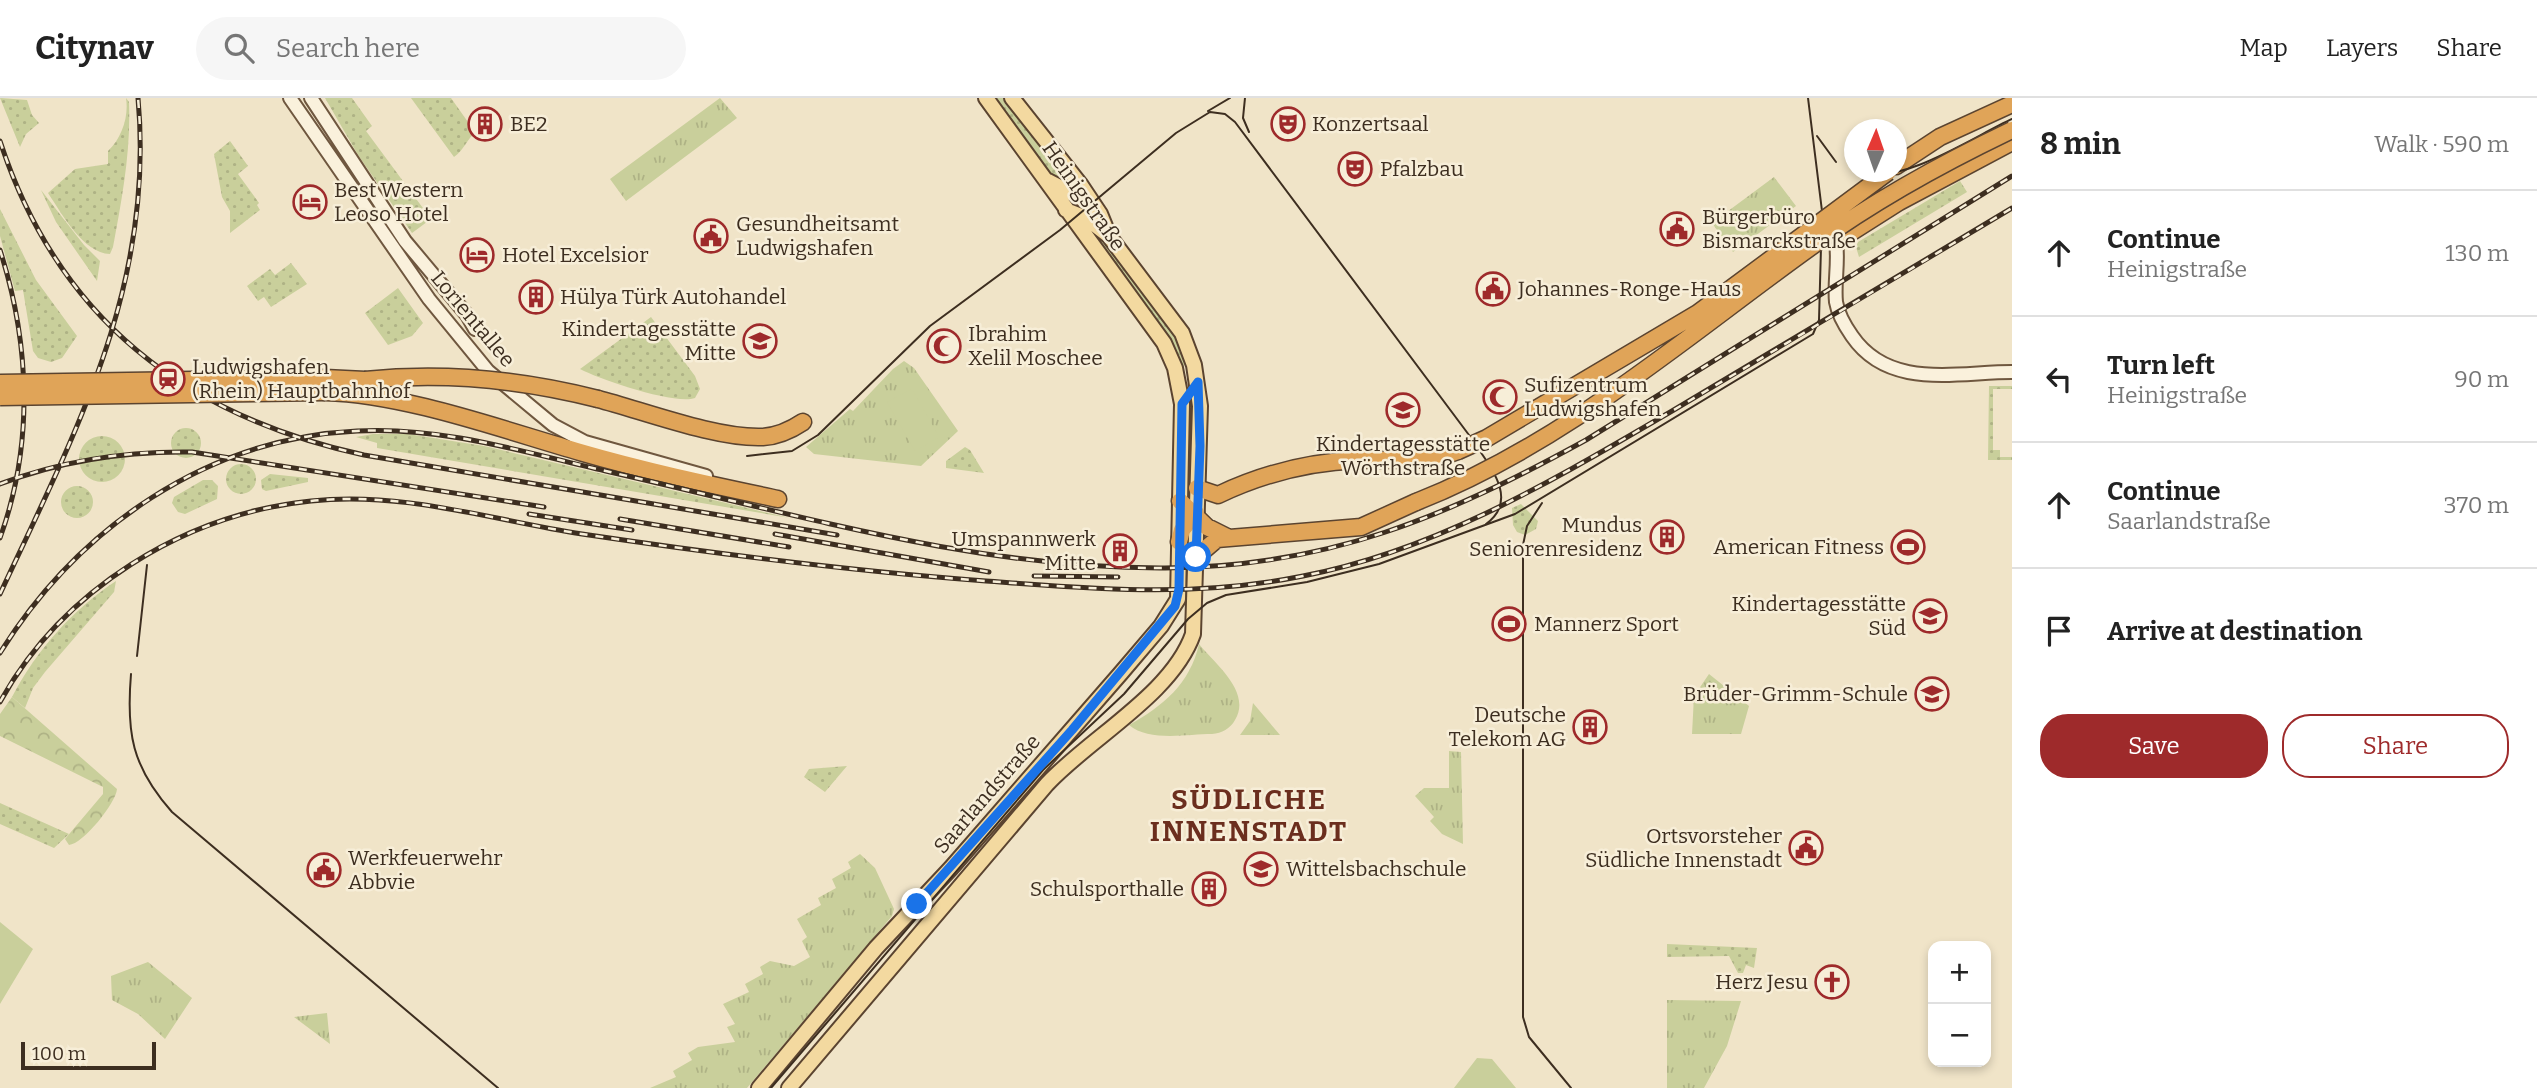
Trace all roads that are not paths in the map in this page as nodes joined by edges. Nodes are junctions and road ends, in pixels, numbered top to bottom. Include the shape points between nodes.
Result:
1 (290, 98) edge
2 (311, 98) edge
3 (986, 98) edge
4 (1012, 98) edge
5 (2012, 104) edge
6 (2012, 130) edge
7 (2012, 142) edge
8 (1907, 159) edge
9 (1048, 181) junction
10 (1875, 182) edge
11 (1095, 205) junction
12 (1066, 210) junction
13 (1109, 236) junction
14 (1836, 242) joint
15 (1164, 307) junction
16 (1147, 320) junction
17 (475, 330) dead end
18 (1192, 356) junction
19 (2012, 372) edge
20 (1198, 382) junction
21 (0, 383) edge
22 (1179, 383) junction
23 (0, 397) edge
24 (1182, 404) junction
25 (803, 422) dead end
26 (740, 485) dead end
27 (1197, 488) junction
28 (778, 499) dead end
29 (1180, 501) junction
30 (1195, 515) junction
31 (1227, 537) junction
32 (1179, 542) junction
33 (1196, 560) junction
34 (759, 1088) edge
35 (789, 1088) edge

1 - 26 main road, Lorientallee via 443,320 488,371 553,425 585,442
2 - 17 main road, Lorientallee via 405,241
3 - 9 main road, Heinigstraße
4 - 11 main road, Heinigstraße
5 - 8 highway via 1940,137
6 - 31 highway, bridge via 1873,205 1661,361 1504,463 1361,527
7 - 14 highway
9 - 11 main road
9 - 12 main road, Heinigstraße
10 - 27 highway, bridge via 1698,313 1487,438 1440,458 1315,464 1261,477 1218,495
11 - 13 main road, Heinigstraße
12 - 13 main road via 1086,218
12 - 16 main road, Heinigstraße
13 - 15 main road, Heinigstraße
14 - 19 main road via 1836,302 1842,319 1858,344 1880,363 1900,371
15 - 16 main road via 1148,309
15 - 18 main road, Heinigstraße
16 - 22 main road, Heinigstraße via 1164,343
18 - 20 main road, Heinigstraße
18 - 22 main road
20 - 24 main road
20 - 27 main road, Heinigstraße
21 - 25 highway, bridge via 365,380 411,375 496,379 754,436 782,433
22 - 24 main road, Heinigstraße
23 - 28 highway, bridge via 352,393
24 - 29 main road, Heinigstraße
27 - 30 main road, Heinigstraße
29 - 30 highway
29 - 32 main road, Saarlandstraße
30 - 31 highway
30 - 32 highway via 1182,530
30 - 33 main road, Heinigstraße
31 - 33 highway via 1210,542
32 - 34 main road, Saarlandstraße via 1178,599 1161,626 876,948
33 - 35 main road, Saarlandstraße via 1195,623 1188,647 1172,671 1047,784

